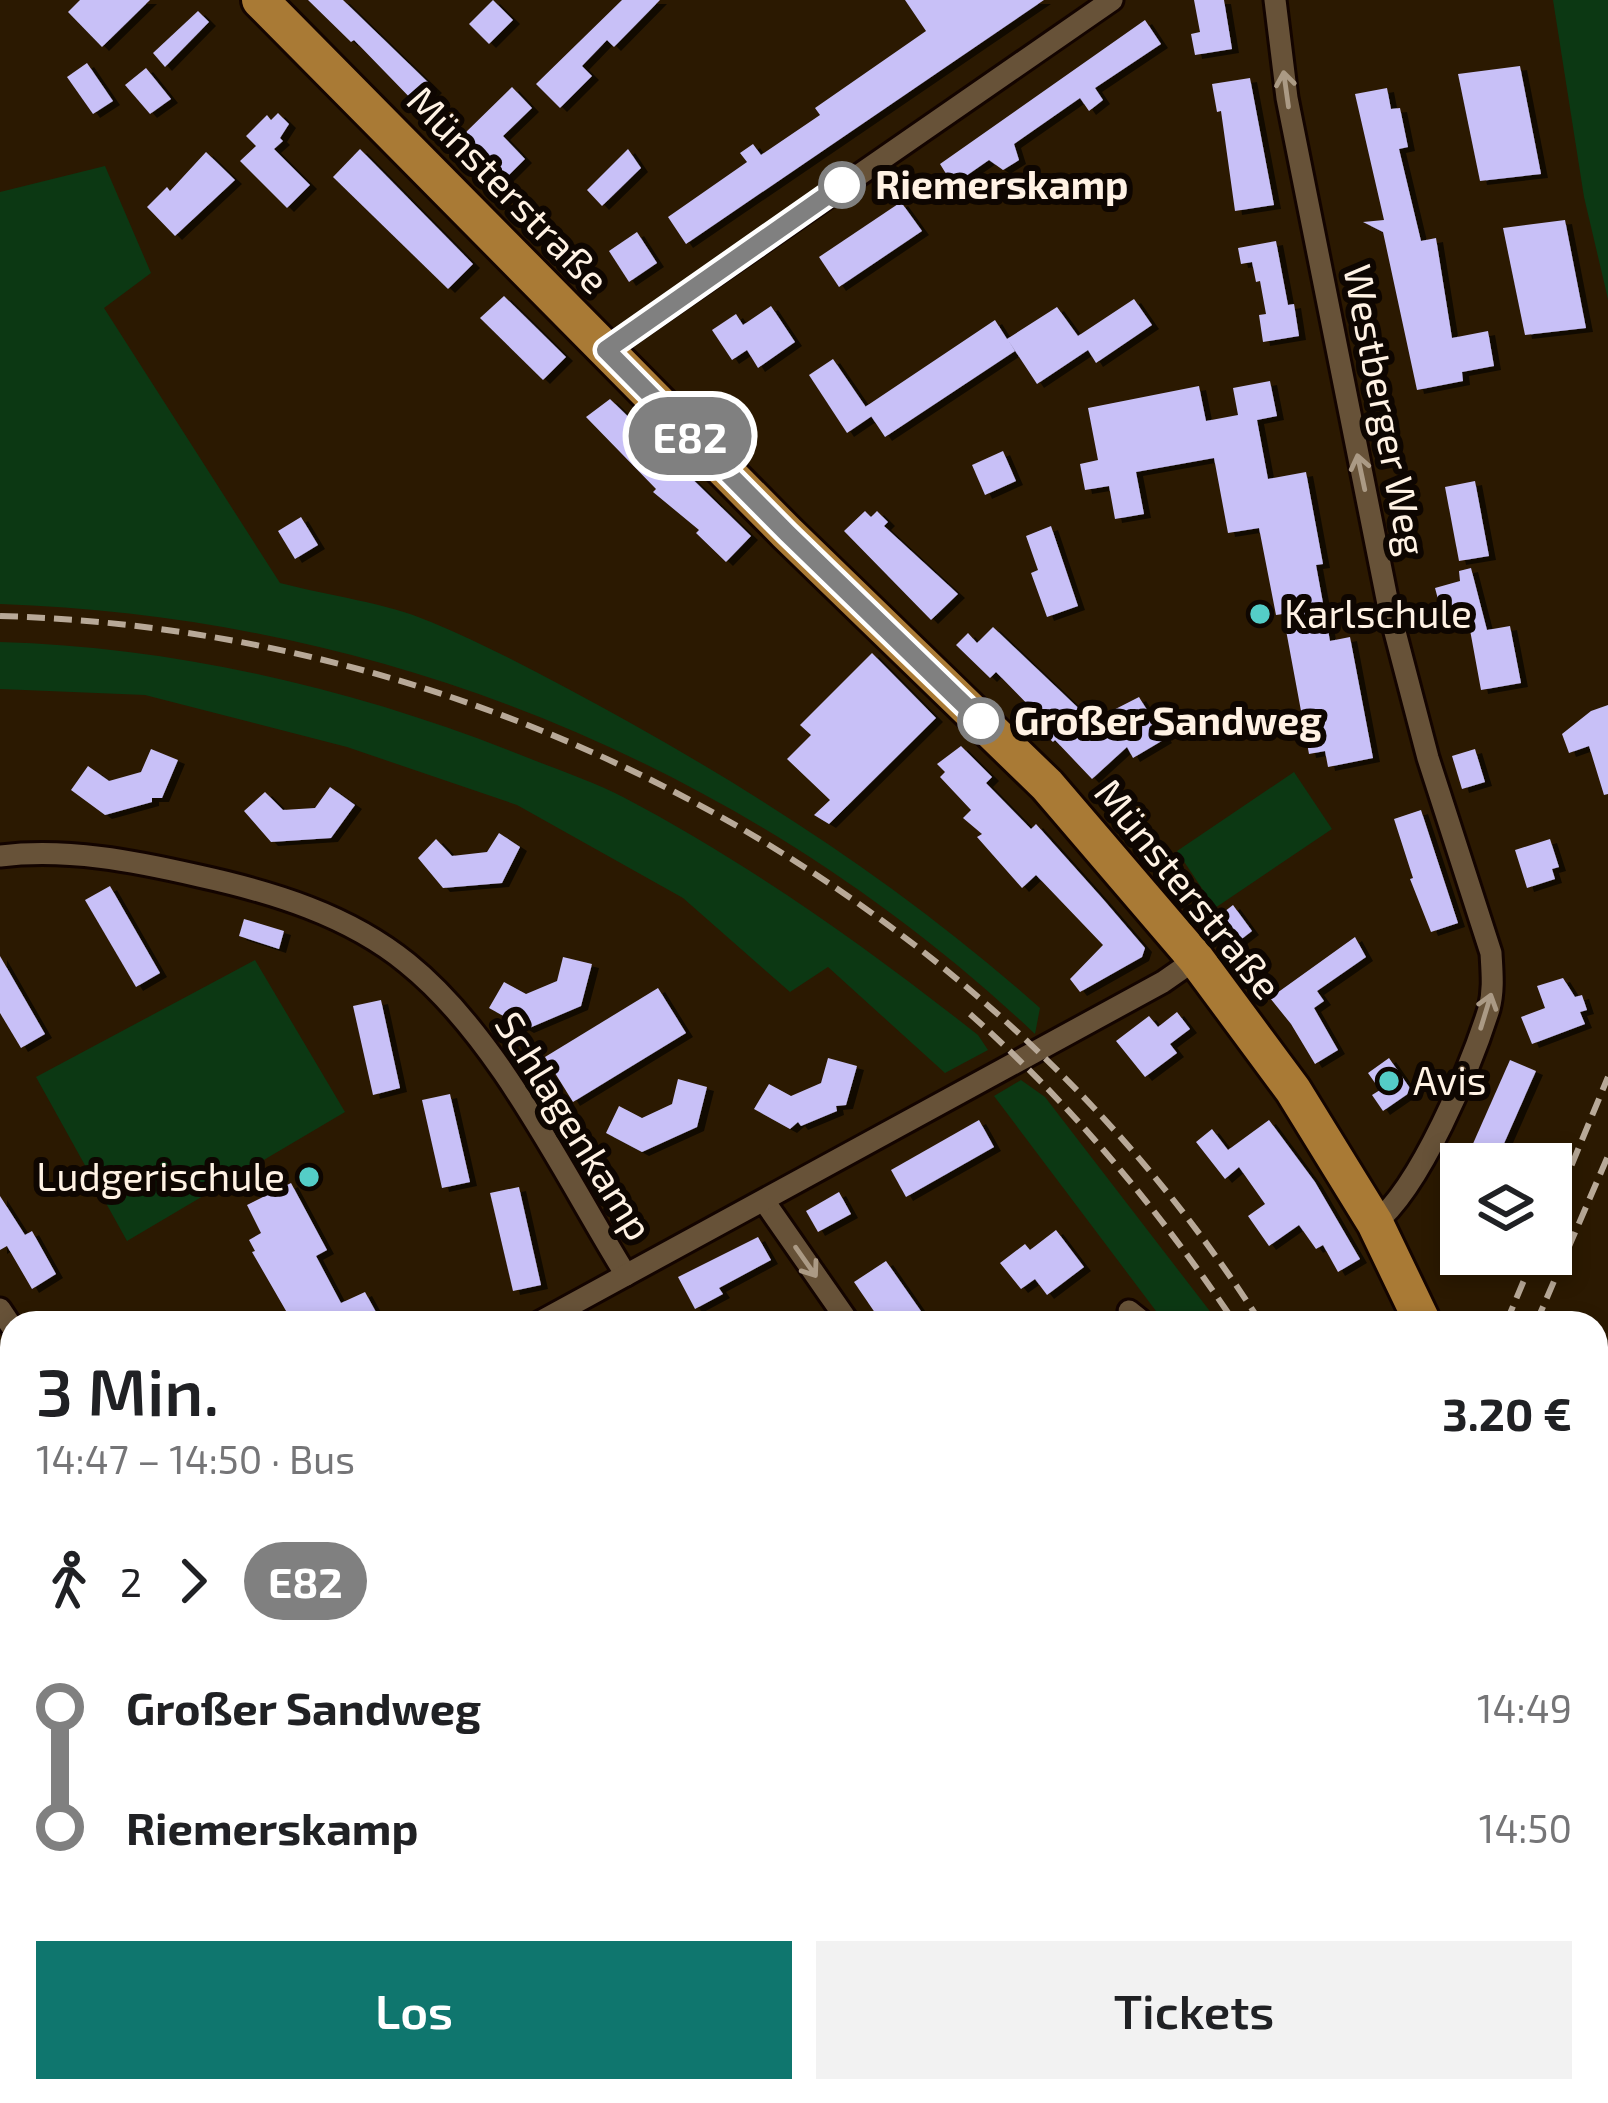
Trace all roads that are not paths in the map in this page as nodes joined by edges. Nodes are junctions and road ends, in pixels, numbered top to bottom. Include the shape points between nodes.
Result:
1 (260, 0) edge
2 (1112, 0) edge
3 (1275, 0) edge
4 (606, 350) junction
5 (0, 856) edge
6 (1196, 959) junction
7 (764, 1201) junction
8 (1375, 1223) junction
9 (626, 1275) junction
10 (560, 1311) edge
11 (841, 1311) edge
12 (1417, 1311) edge

1 - 4 main road, Münsterstraße
2 - 4 street
8 -> 3 street, Westberger Weg via 1408,1186 1453,1098 1489,1007 1491,953 1389,609 1287,98
4 - 6 main road, Münsterstraße via 1048,785
5 - 9 street, Schlagenkamp via 86,856 230,883 330,917 404,960 496,1060
6 - 7 street
6 - 8 main road, Münsterstraße via 1293,1090
7 - 9 street
7 -> 11 street
8 - 12 main road, Münsterstraße
9 - 10 street

